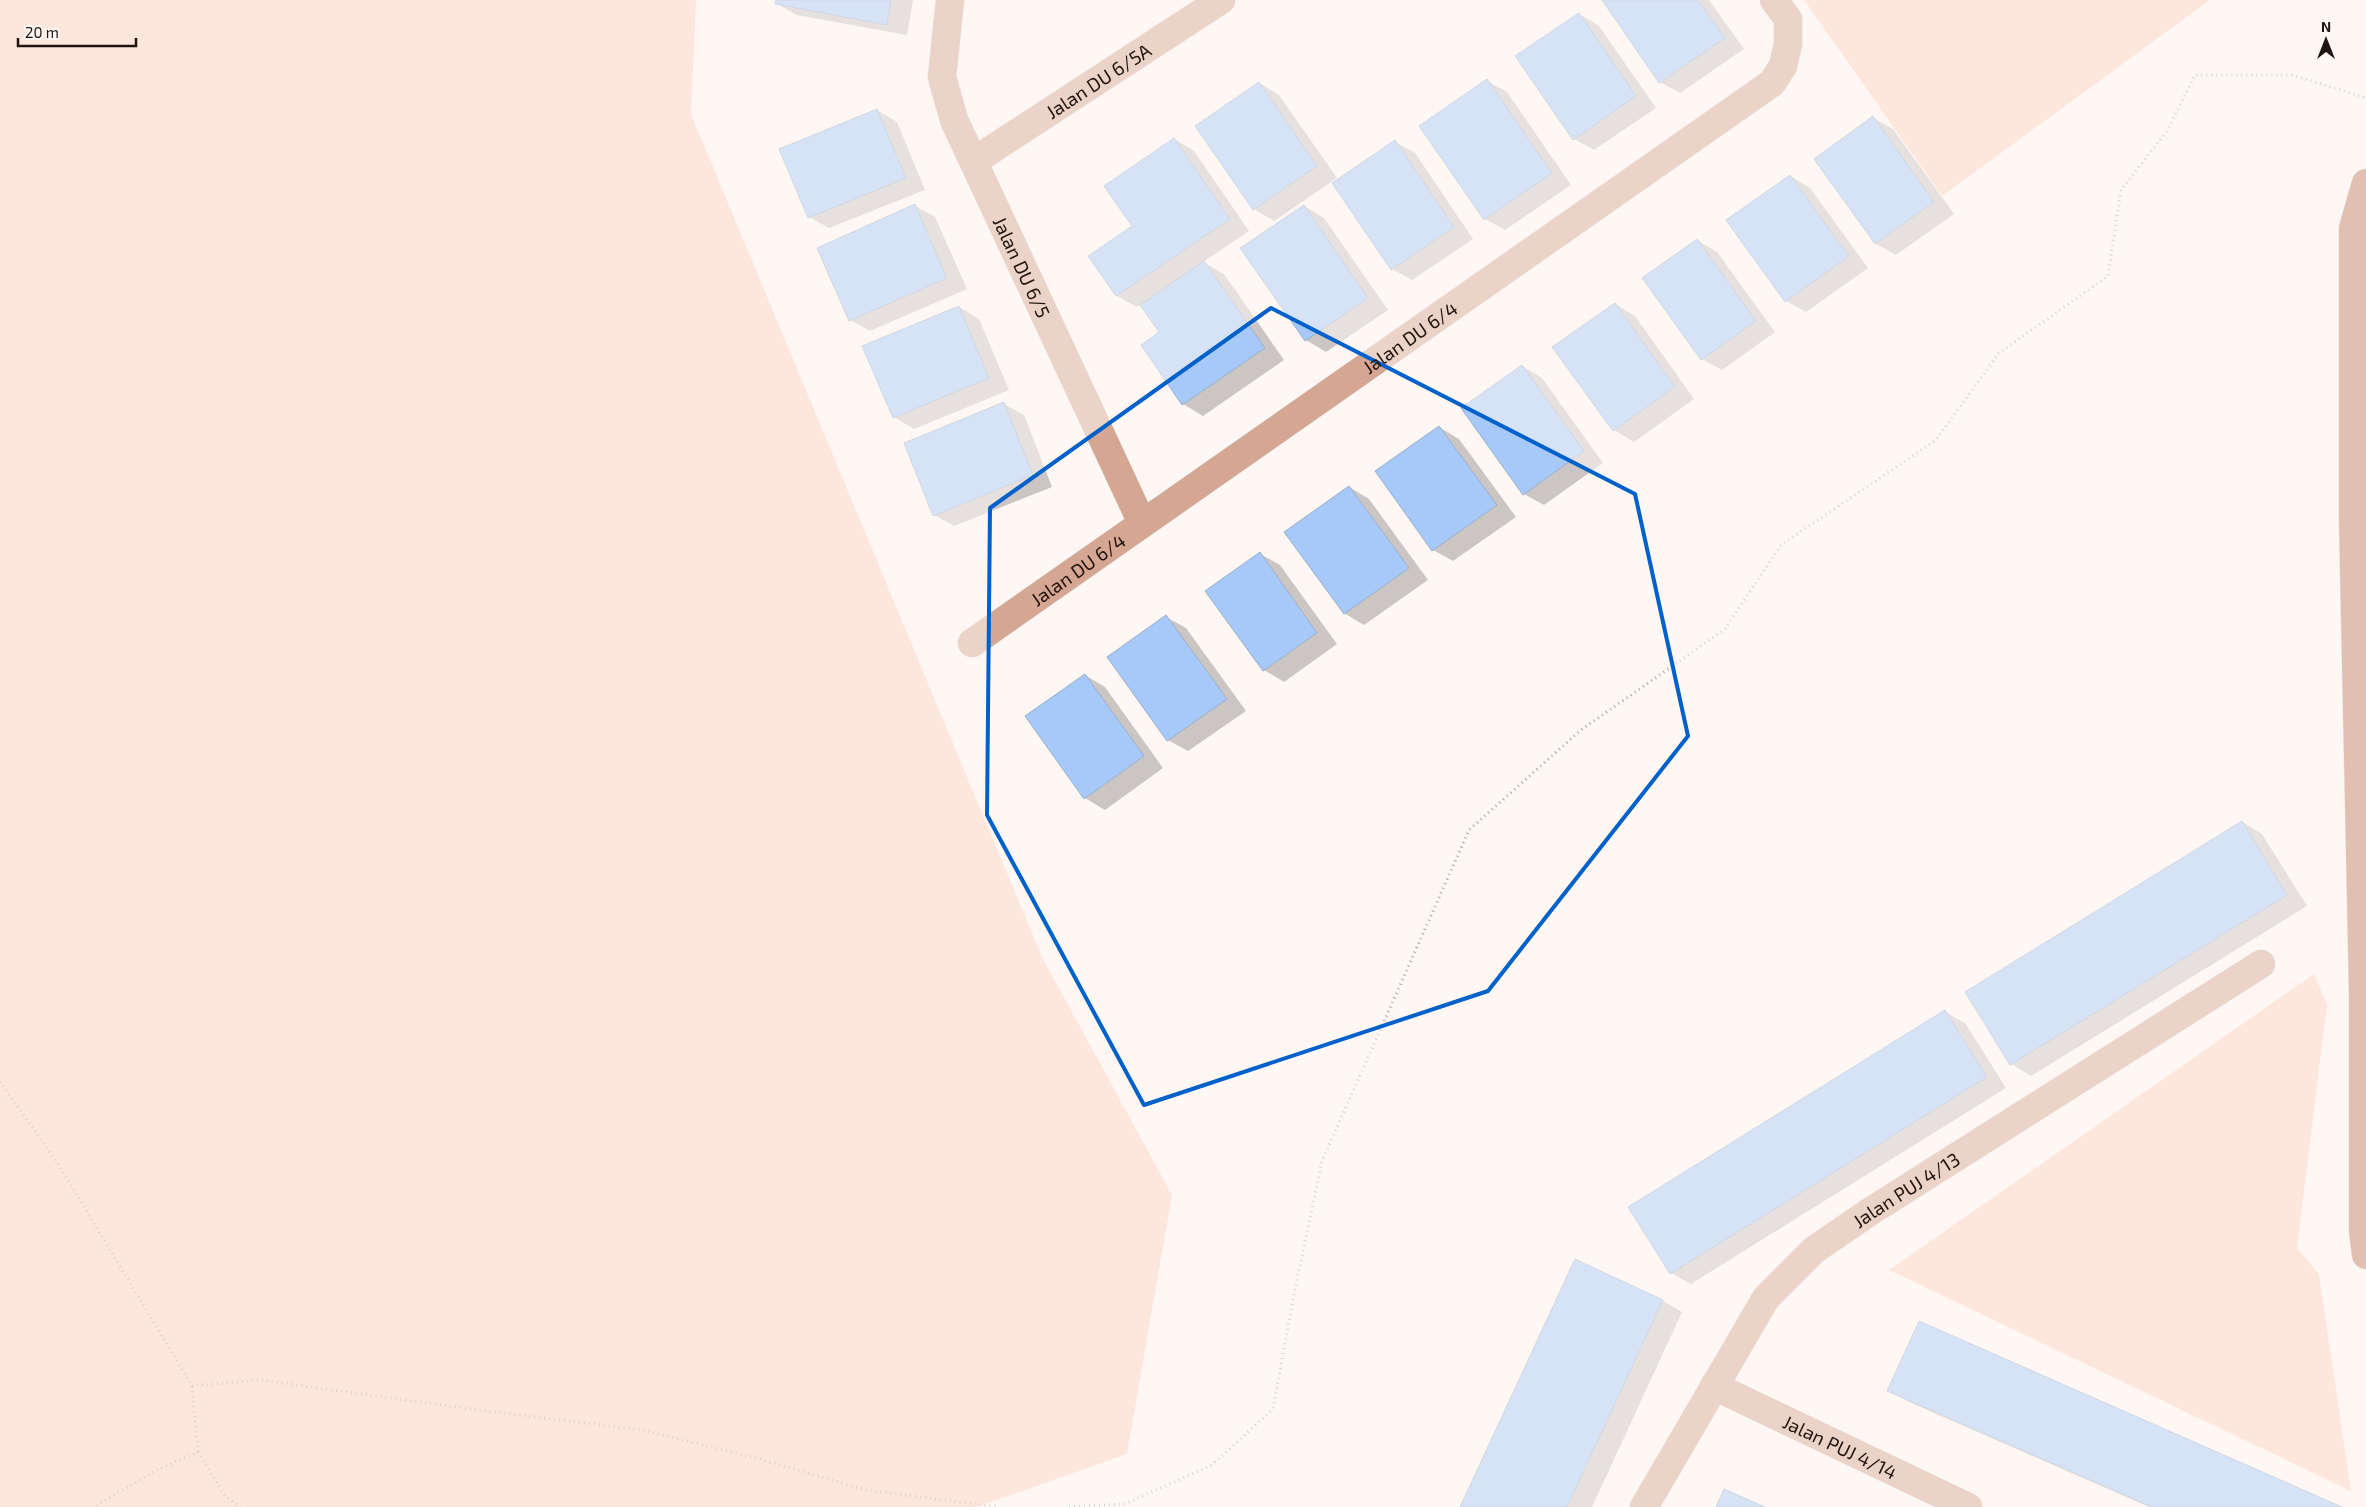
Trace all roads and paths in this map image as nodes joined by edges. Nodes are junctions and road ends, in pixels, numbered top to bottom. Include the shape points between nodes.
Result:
1 (950, 0) edge
2 (1221, 0) edge
3 (1774, 0) edge
4 (2366, 98) edge
5 (974, 161) junction
6 (2366, 183) edge
7 (1142, 523) junction
8 (972, 643) dead end
9 (2261, 964) dead end
10 (2364, 990) edge
11 (0, 1082) edge
12 (2366, 1255) edge
13 (192, 1386) junction
14 (1714, 1386) junction
15 (198, 1452) junction
16 (94, 1507) edge
17 (240, 1507) edge
18 (999, 1507) edge
19 (1069, 1507) edge
20 (1644, 1507) edge
21 (1968, 1507) edge

1 - 5 street, Jalan DU 6/5 via 942,77 954,120
2 - 5 street, Jalan DU 6/5A
3 - 7 street, Jalan DU 6/4 via 1788,19 1788,44 1784,66 1772,83
4 - 19 path via 2292,75 2195,75 2167,131 2121,190 2108,276 1999,353 1936,440 1782,545 1725,629 1582,730 1469,830 1322,1161 1273,1409 1212,1466 1125,1504
5 - 7 street, Jalan DU 6/5
6 - 10 street via 2353,228 2353,520
7 - 8 street, Jalan DU 6/4
9 - 14 street, Jalan PUJ 4/13 via 1814,1250 1766,1298
10 - 12 street via 2363,1231
11 - 13 path via 56,1162
13 - 15 path
13 - 18 path via 261,1380 642,1430 866,1490
14 - 20 street, Jalan PUJ 4/13
14 - 21 street, Jalan PUJ 4/14
15 - 16 path via 155,1471
15 - 17 path via 224,1496

